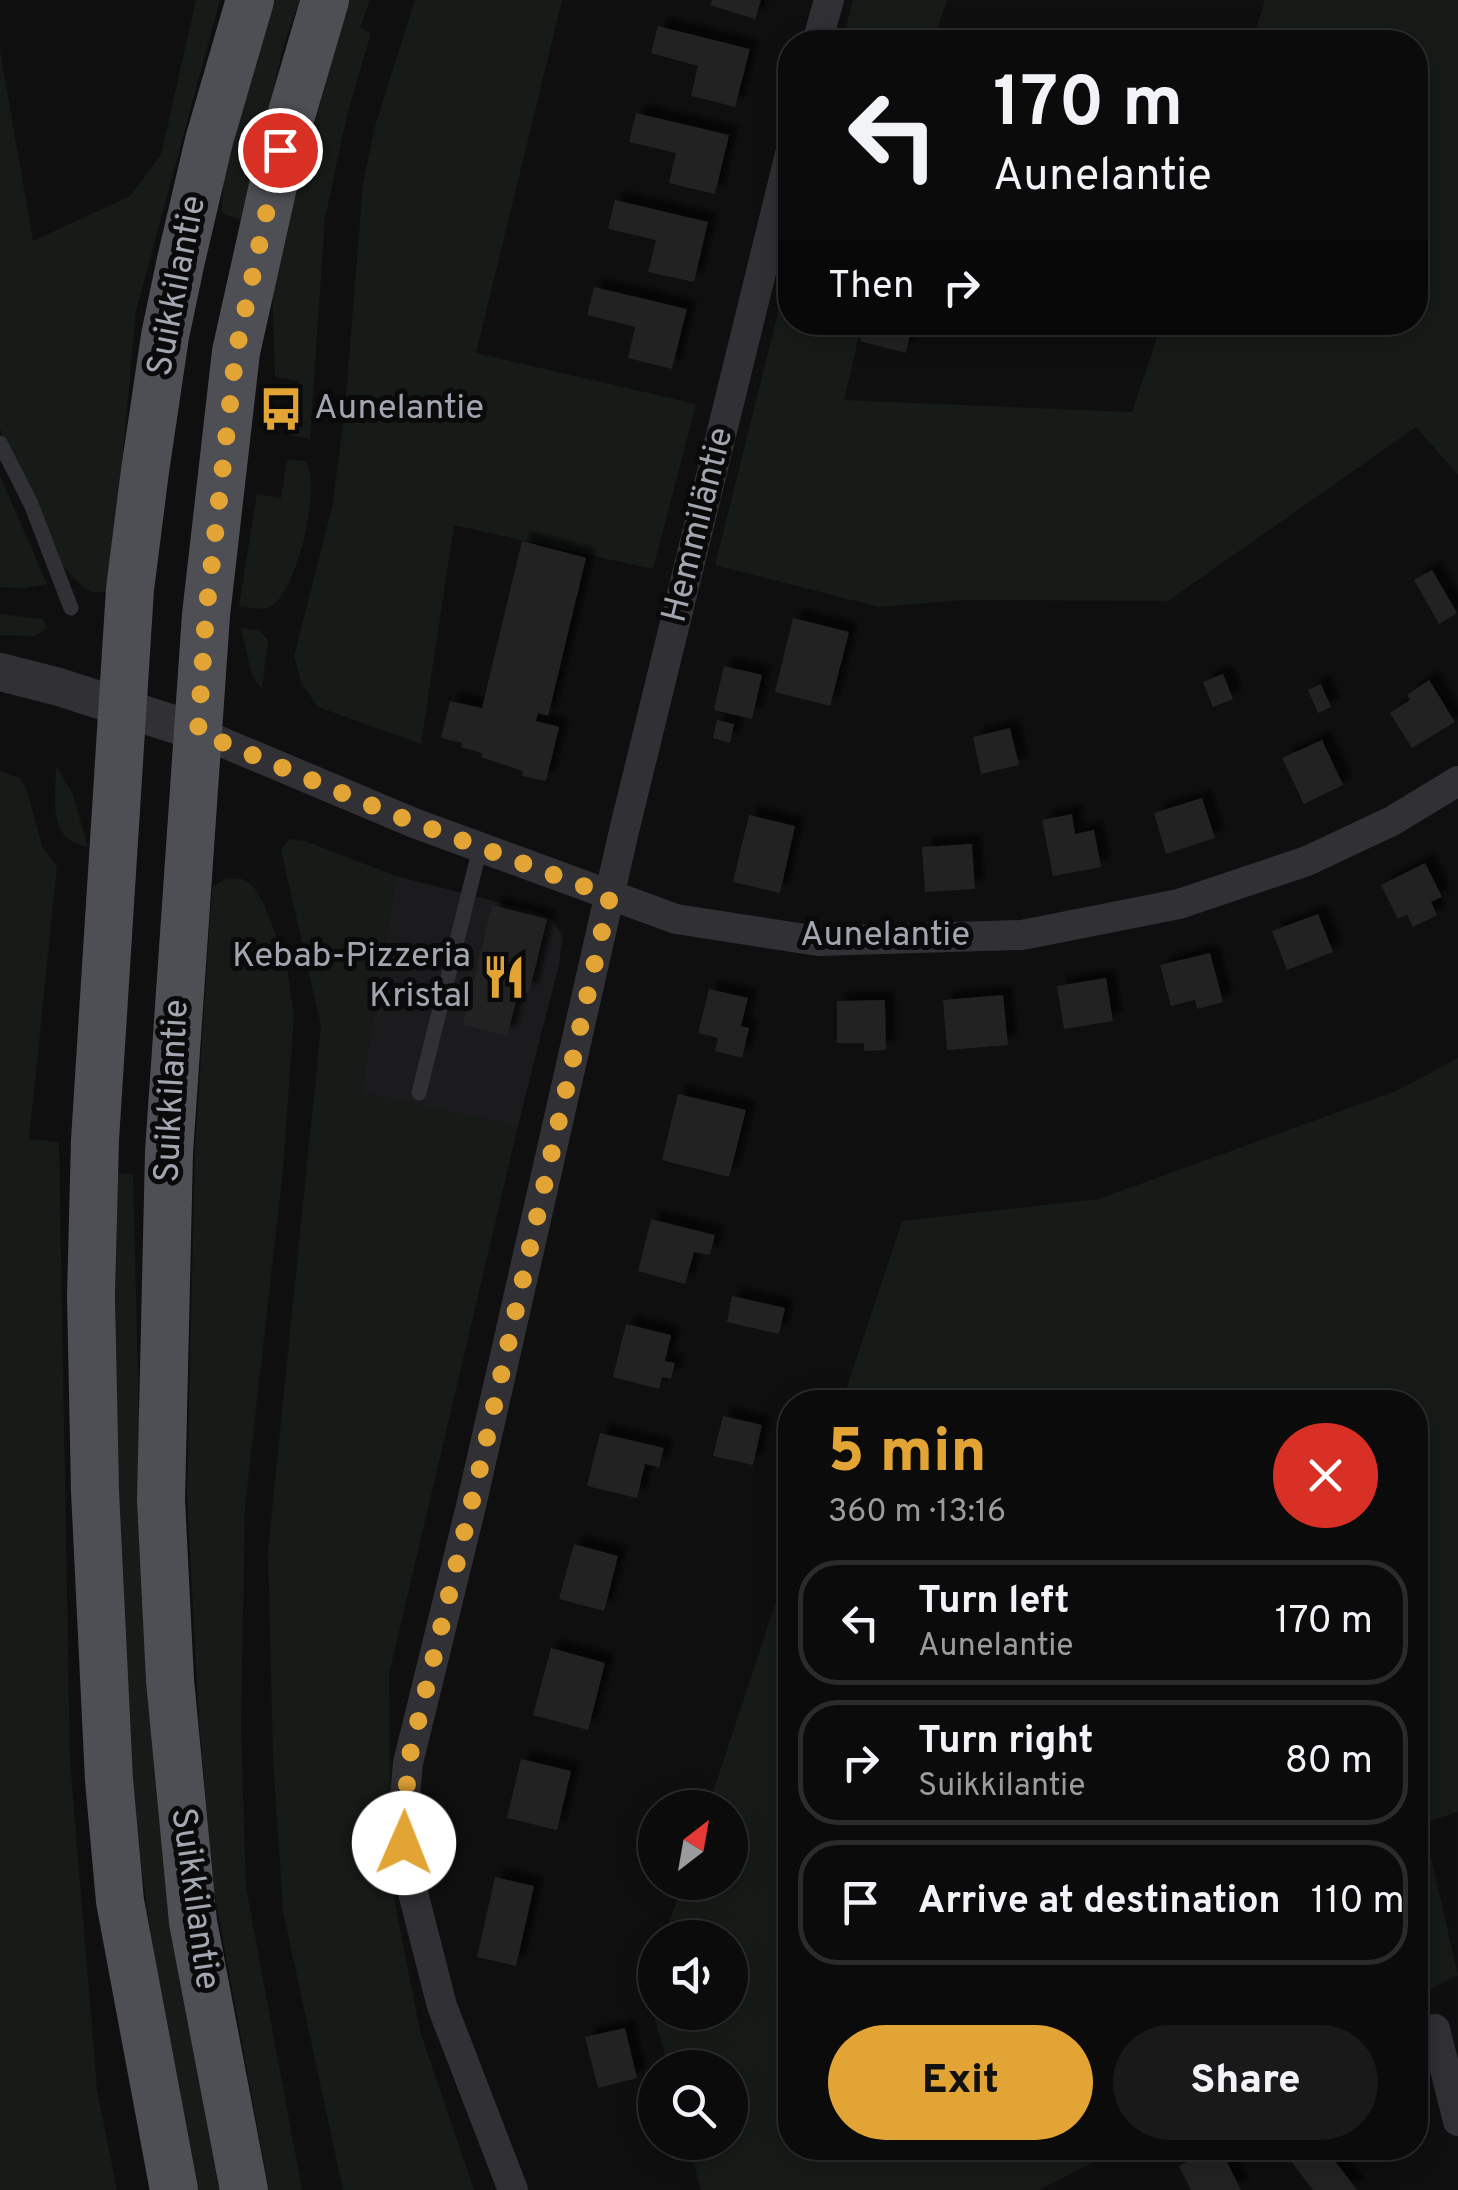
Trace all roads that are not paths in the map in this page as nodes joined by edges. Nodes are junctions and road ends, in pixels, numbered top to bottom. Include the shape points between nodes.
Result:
1 (250, 0) edge
2 (325, 0) edge
3 (828, 0) edge
4 (820, 30) edge
5 (778, 203) edge
6 (0, 443) edge
7 (71, 608) dead end
8 (0, 672) edge
9 (123, 708) junction
10 (198, 732) junction
11 (1458, 780) edge
12 (480, 848) junction
13 (610, 896) junction
14 (419, 1093) dead end
15 (1435, 2029) dead end
16 (1458, 2121) edge
17 (174, 2190) edge
18 (244, 2190) edge
19 (514, 2190) edge

1 - 9 main road, Suikkilantie via 209,142 166,336 133,570
2 - 10 main road, Suikkilantie via 280,150 236,352
3 - 4 street
5 - 13 street, Hemmiläntie
6 - 7 lane
8 - 9 street
9 - 10 street
9 - 17 main road, Suikkilantie via 95,1140 95,1491 120,1901
10 - 12 street, Aunelantie
10 - 18 main road, Suikkilantie via 168,1152 162,1500 170,1680 194,1922
11 - 13 street, Aunelantie via 1307,861 1180,904 1022,935 818,941 676,919
12 - 13 street, Aunelantie
12 - 14 lane
13 - 19 street, Hemmiläntie via 408,1763 403,1816 408,1873 442,2006
15 - 16 street

